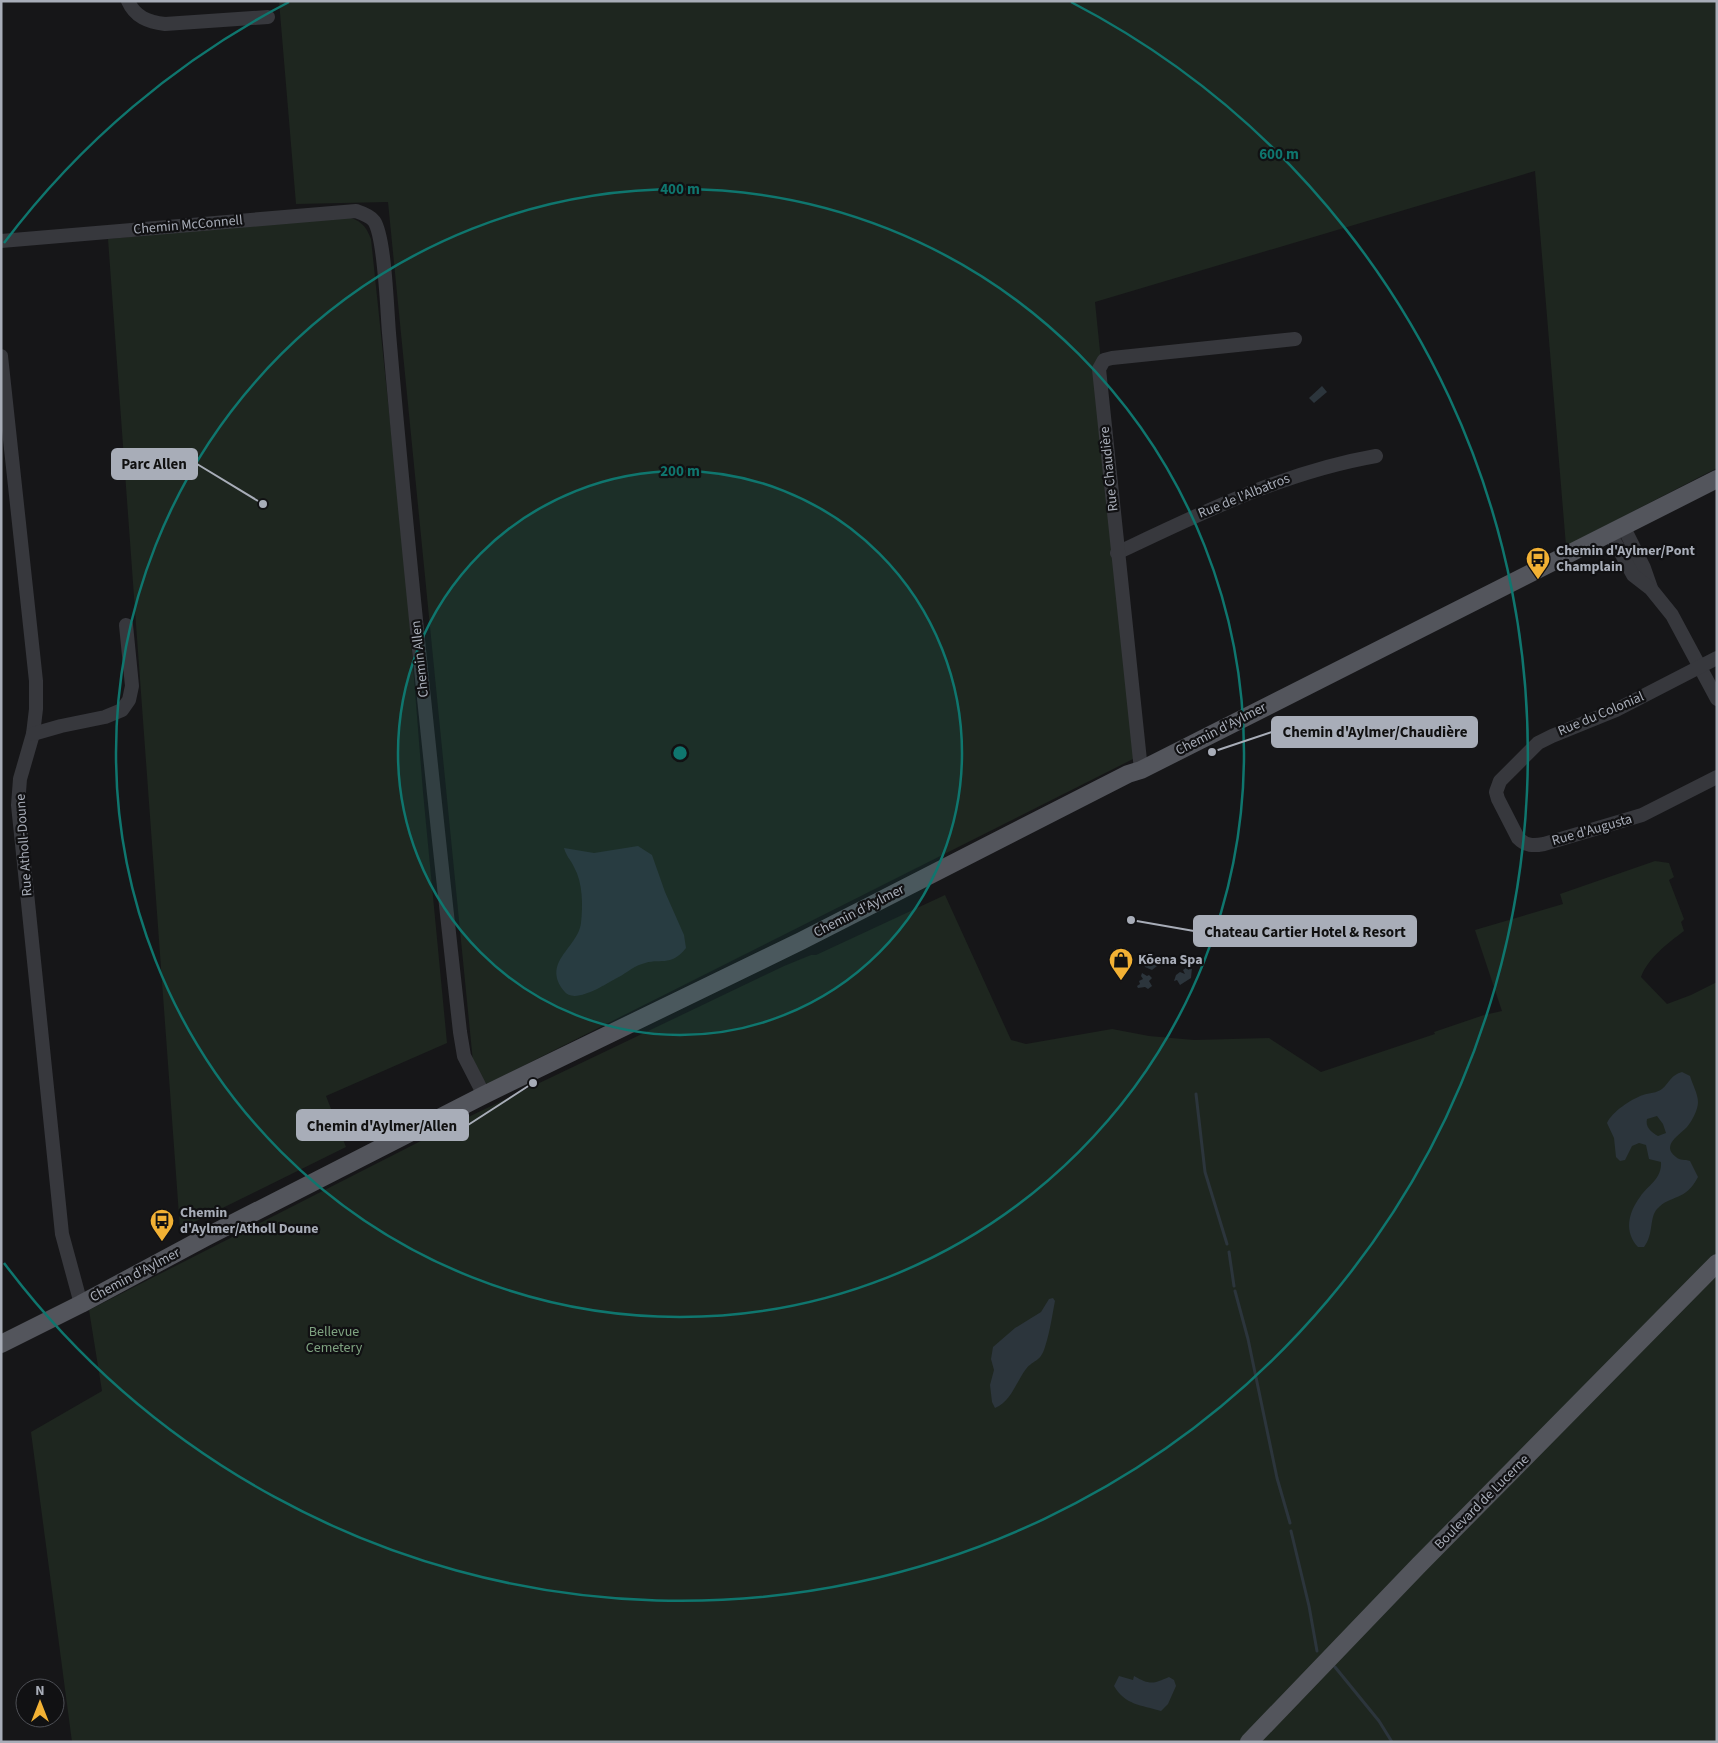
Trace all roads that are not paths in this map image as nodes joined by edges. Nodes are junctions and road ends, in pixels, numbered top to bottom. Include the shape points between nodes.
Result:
1 (128, 1) edge
2 (268, 17) dead end
3 (373, 219) joint
4 (1, 241) edge
5 (1295, 338) dead end
6 (1, 356) edge
7 (1376, 456) dead end
8 (1717, 479) edge
9 (1617, 530) junction
10 (1118, 553) junction
11 (126, 625) dead end
12 (1717, 658) edge
13 (1701, 666) junction
14 (1717, 699) edge
15 (32, 734) junction
16 (1141, 770) junction
17 (1717, 777) edge
18 (1498, 786) joint
19 (484, 1096) junction
20 (1717, 1263) edge
21 (81, 1304) junction
22 (1, 1344) edge
23 (1249, 1742) edge

1 - 2 street via 140,17 164,24
3 - 4 street, Chemin McConnell via 356,211
3 - 19 street, Chemin Allen via 378,228 383,262 398,438 460,1032 464,1056
5 - 10 street, Rue Chaudière via 1104,360 1099,369
6 - 15 street, Rue Atholl-Doune via 36,681
7 - 10 street, Rue de l'Albatros via 1327,466 1263,487
8 - 9 main road, Chemin d'Aylmer
9 - 13 street via 1633,575 1651,589 1672,615
9 - 16 main road, Chemin d'Aylmer
10 - 16 street, Rue Chaudière
11 - 15 street via 132,686 129,700 122,710
12 - 13 street, Rue du Colonial
13 - 14 street
13 - 18 street, Rue du Colonial via 1616,710 1544,739 1533,746
15 - 21 street, Rue Atholl-Doune via 20,780 18,805 62,1234
16 - 19 main road, Chemin d'Aylmer
17 - 18 street, Rue d'Augusta via 1637,817 1535,845 1523,843 1518,838 1498,799
19 - 21 main road, Chemin d'Aylmer
20 - 23 main road, Boulevard de Lucerne
21 - 22 main road, Chemin d'Aylmer

